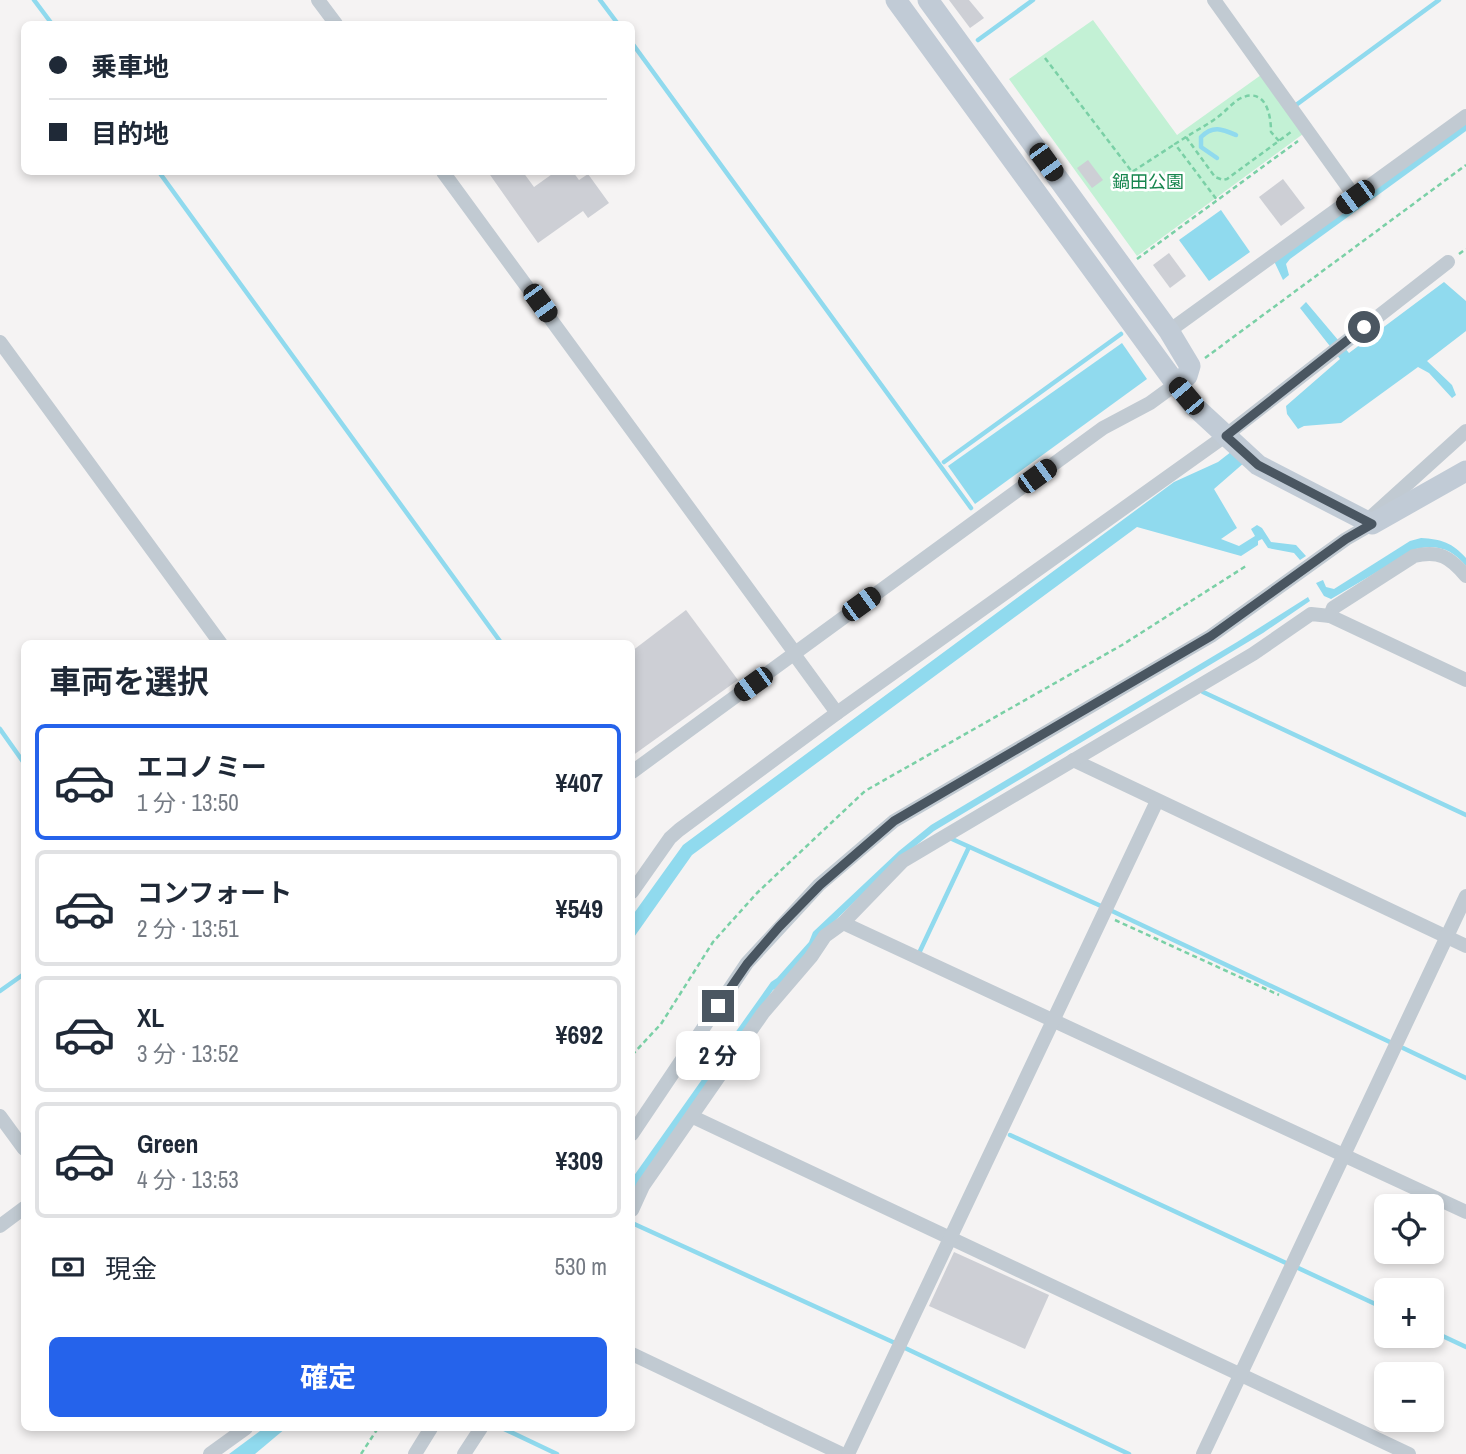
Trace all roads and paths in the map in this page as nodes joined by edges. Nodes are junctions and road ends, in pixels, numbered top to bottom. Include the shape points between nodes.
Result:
1 (318, 0) edge
2 (896, 0) edge
3 (929, 0) edge
4 (1234, 0) edge
5 (1217, 5) edge
6 (334, 21) edge
7 (1045, 58) dead end
8 (1466, 116) edge
9 (1305, 129) junction
10 (1186, 137) junction
11 (1279, 141) junction
12 (1175, 144) junction
13 (1466, 165) edge
14 (1132, 172) junction
15 (445, 175) edge
16 (1140, 182) dead end
17 (1355, 197) junction
18 (1217, 200) junction
19 (1136, 259) dead end
20 (1448, 262) dead end
21 (1169, 331) junction
22 (0, 342) edge
23 (1190, 366) junction
24 (1176, 384) junction
25 (1466, 431) edge
26 (1230, 440) junction
27 (1466, 471) edge
28 (1368, 523) junction
29 (1246, 566) dead end
30 (1466, 576) edge
31 (1330, 616) junction
32 (218, 640) edge
33 (795, 653) junction
34 (1466, 680) edge
35 (838, 713) junction
36 (1073, 760) junction
37 (635, 770) edge
38 (1157, 801) junction
39 (635, 888) edge
40 (1466, 897) edge
41 (1103, 914) junction
42 (843, 923) junction
43 (1447, 937) junction
44 (1466, 946) edge
45 (1279, 995) dead end
46 (1052, 1019) junction
47 (635, 1052) edge
48 (0, 1116) edge
49 (693, 1117) junction
50 (635, 1130) edge
51 (21, 1145) edge
52 (1345, 1155) junction
53 (635, 1203) edge
54 (21, 1210) edge
55 (1466, 1212) edge
56 (0, 1226) edge
57 (950, 1237) junction
58 (635, 1355) edge
59 (1241, 1374) junction
60 (376, 1431) edge
61 (429, 1431) edge
62 (479, 1431) edge
63 (230, 1433) edge
64 (210, 1454) edge
65 (360, 1454) edge
66 (415, 1454) edge
67 (464, 1454) edge
68 (842, 1454) edge
69 (848, 1454) edge
70 (1203, 1454) edge
71 (1409, 1454) edge

1 - 6 street
2 - 24 street
3 - 21 street
4 - 5 street
5 - 9 street
7 - 14 path
8 - 17 street
9 - 11 path
9 - 17 street
9 - 18 path
10 - 11 path via 1220,180
10 - 11 path via 1237,100 1250,96 1268,108 1271,132
10 - 12 path
12 - 14 path
12 - 18 path
13 - 23 path
14 - 16 path
15 - 33 street
17 - 21 street
18 - 19 path
20 - 26 street via 1338,347
21 - 23 street
22 - 32 street
23 - 24 street via 1188,376
24 - 26 street
24 - 33 street via 1103,428
25 - 28 street
26 - 28 street via 1258,465
26 - 35 street
27 - 28 street
28 - 50 street via 1211,636 877,834 820,885 747,964
29 - 47 path via 1122,645 865,791 757,893 713,942 661,1024
30 - 31 street via 1440,554 1414,556 1333,608
31 - 34 street
31 - 36 street via 1311,614 1253,654
33 - 35 street
33 - 37 street
35 - 39 street via 679,830
36 - 38 street
36 - 42 street via 903,861
38 - 41 street
38 - 43 street
40 - 43 street
41 - 45 path
41 - 46 street
42 - 46 street
42 - 49 street via 825,936 763,1013
43 - 44 street
43 - 52 street
46 - 52 street
46 - 57 street
48 - 51 street
49 - 53 street
49 - 57 street
52 - 55 street
52 - 59 street
54 - 56 street
57 - 59 street
57 - 69 street
58 - 68 street
59 - 70 street
59 - 71 street
60 - 65 path
61 - 66 street
62 - 67 street
63 - 64 street

